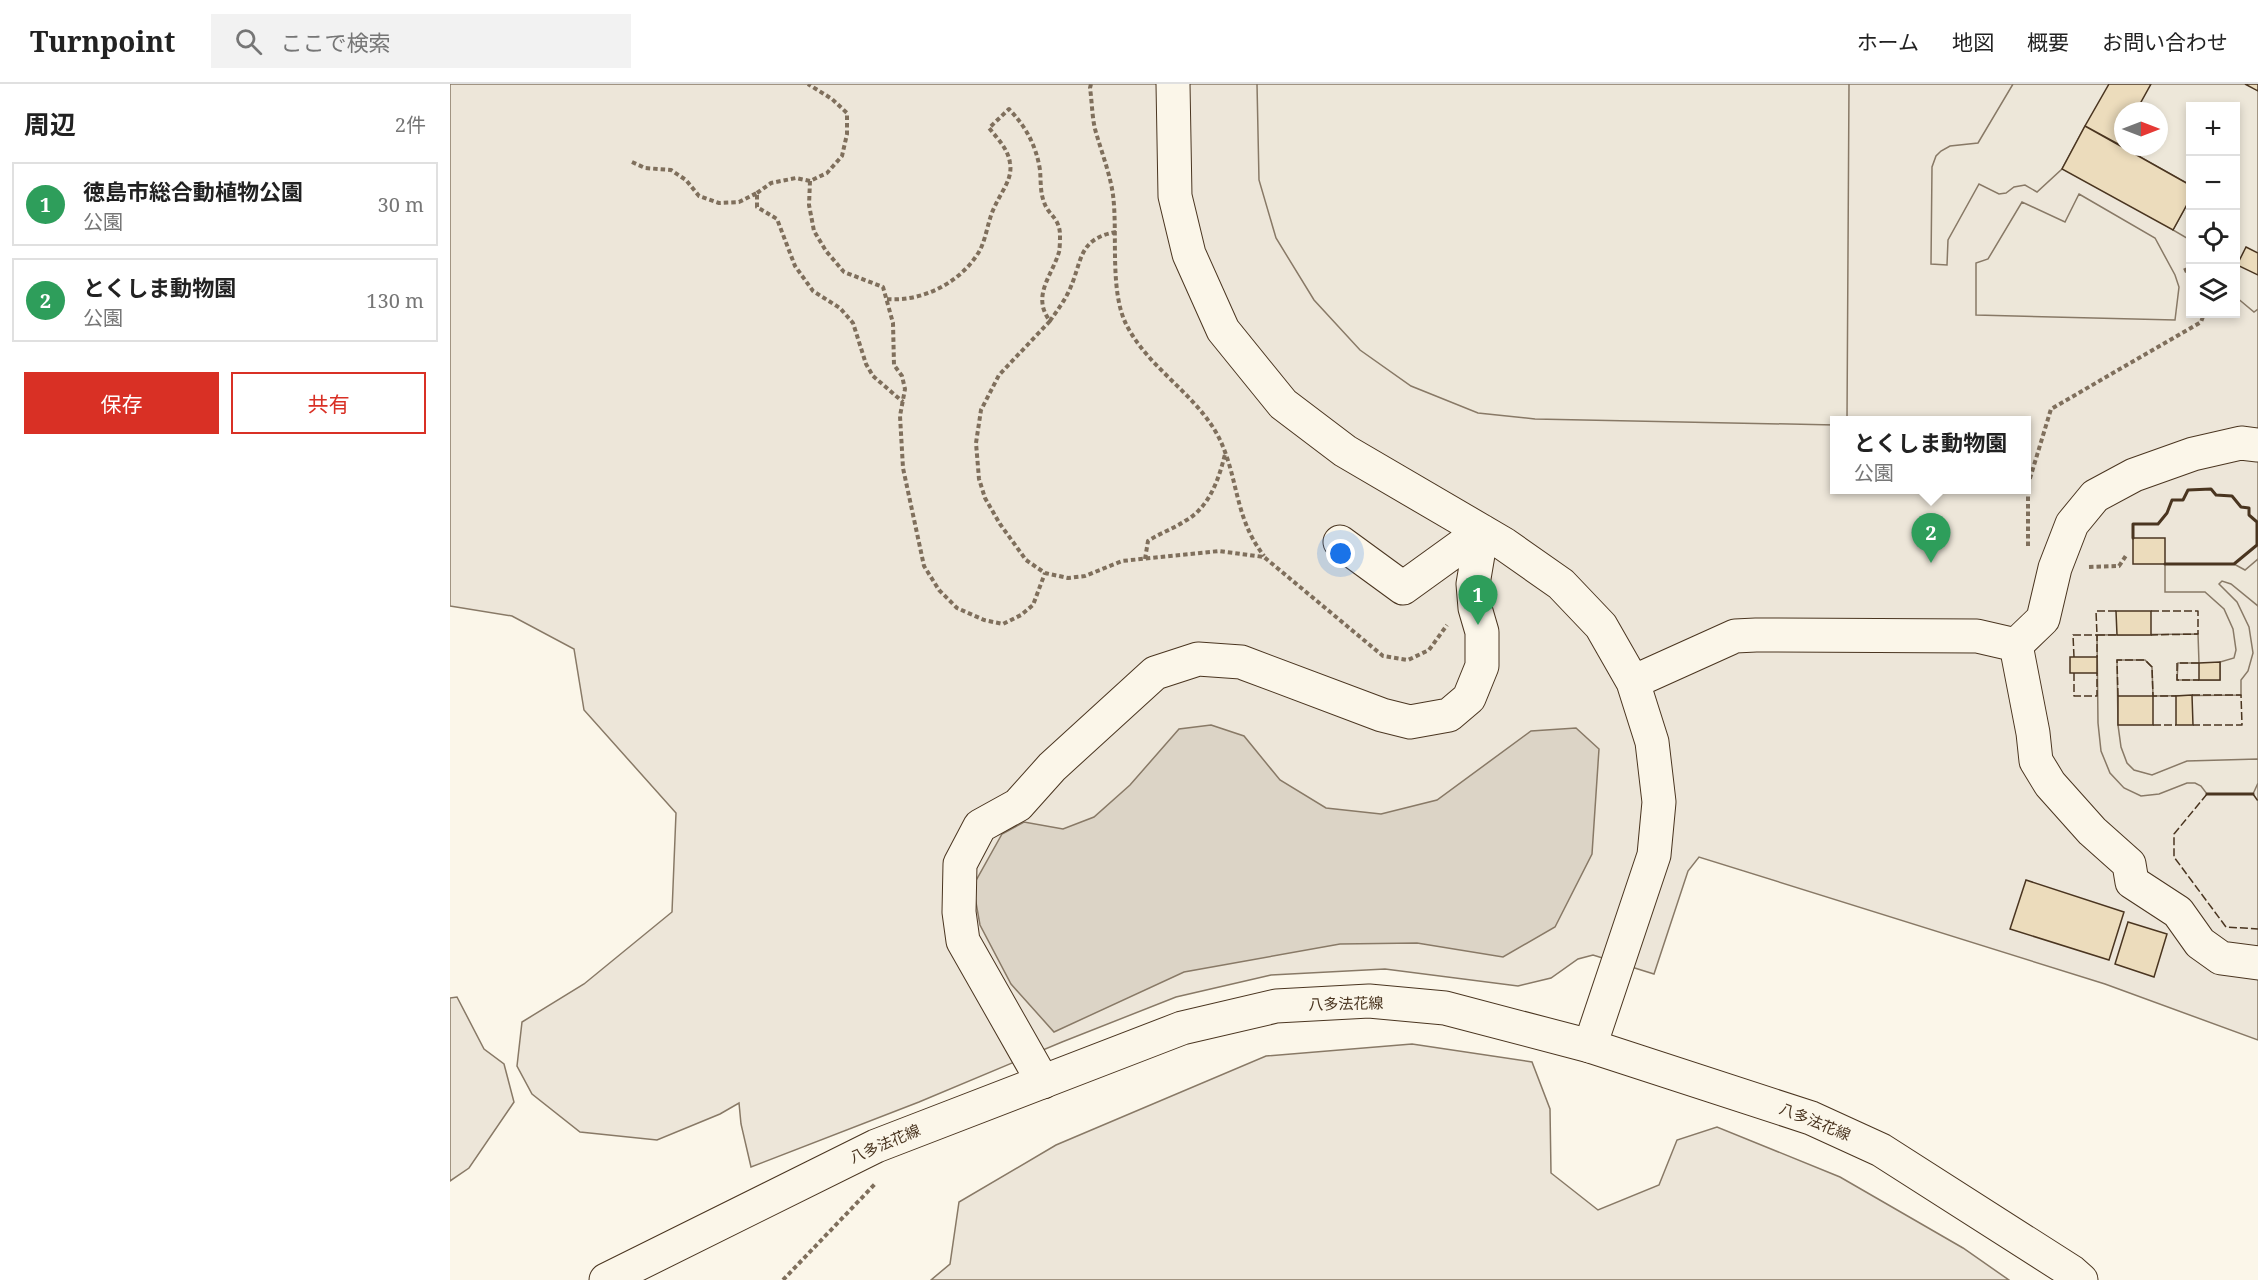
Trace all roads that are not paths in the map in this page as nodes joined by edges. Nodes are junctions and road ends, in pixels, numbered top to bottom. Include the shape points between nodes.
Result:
1 (1173, 84) edge
2 (2258, 445) edge
3 (1482, 531) junction
4 (1340, 542) dead end
5 (2016, 645) junction
6 (1633, 682) junction
7 (2258, 963) edge
8 (1590, 1046) junction
9 (1043, 1082) junction
10 (606, 1280) edge
11 (2081, 1280) edge

1 - 3 main road via 1175,196 1189,254 1222,330 1283,404 1345,451
2 - 5 main road via 2241,443 2193,454 2134,475 2094,496 2072,524 2055,568 2043,619
3 - 4 main road via 1403,588
3 - 6 main road via 1561,584 1601,626
3 - 9 main road via 1473,584 1482,632 1482,666 1468,698 1449,715 1410,722 1240,662 1198,659 1155,673 1052,767 1018,805 980,826 960,864 963,941
5 - 6 main road via 1977,636 1735,636
5 - 7 main road via 2036,762 2050,784 2092,831 2129,864 2132,882 2178,912 2200,943 2221,958
6 - 8 main road via 1652,742 1659,802 1654,855
8 - 9 main road, 八多法花線 via 1445,1008 1369,1001 1276,1006 1182,1028
8 - 11 main road, 八多法花線 via 1811,1118 1881,1150
9 - 10 main road, 八多法花線 via 876,1146

